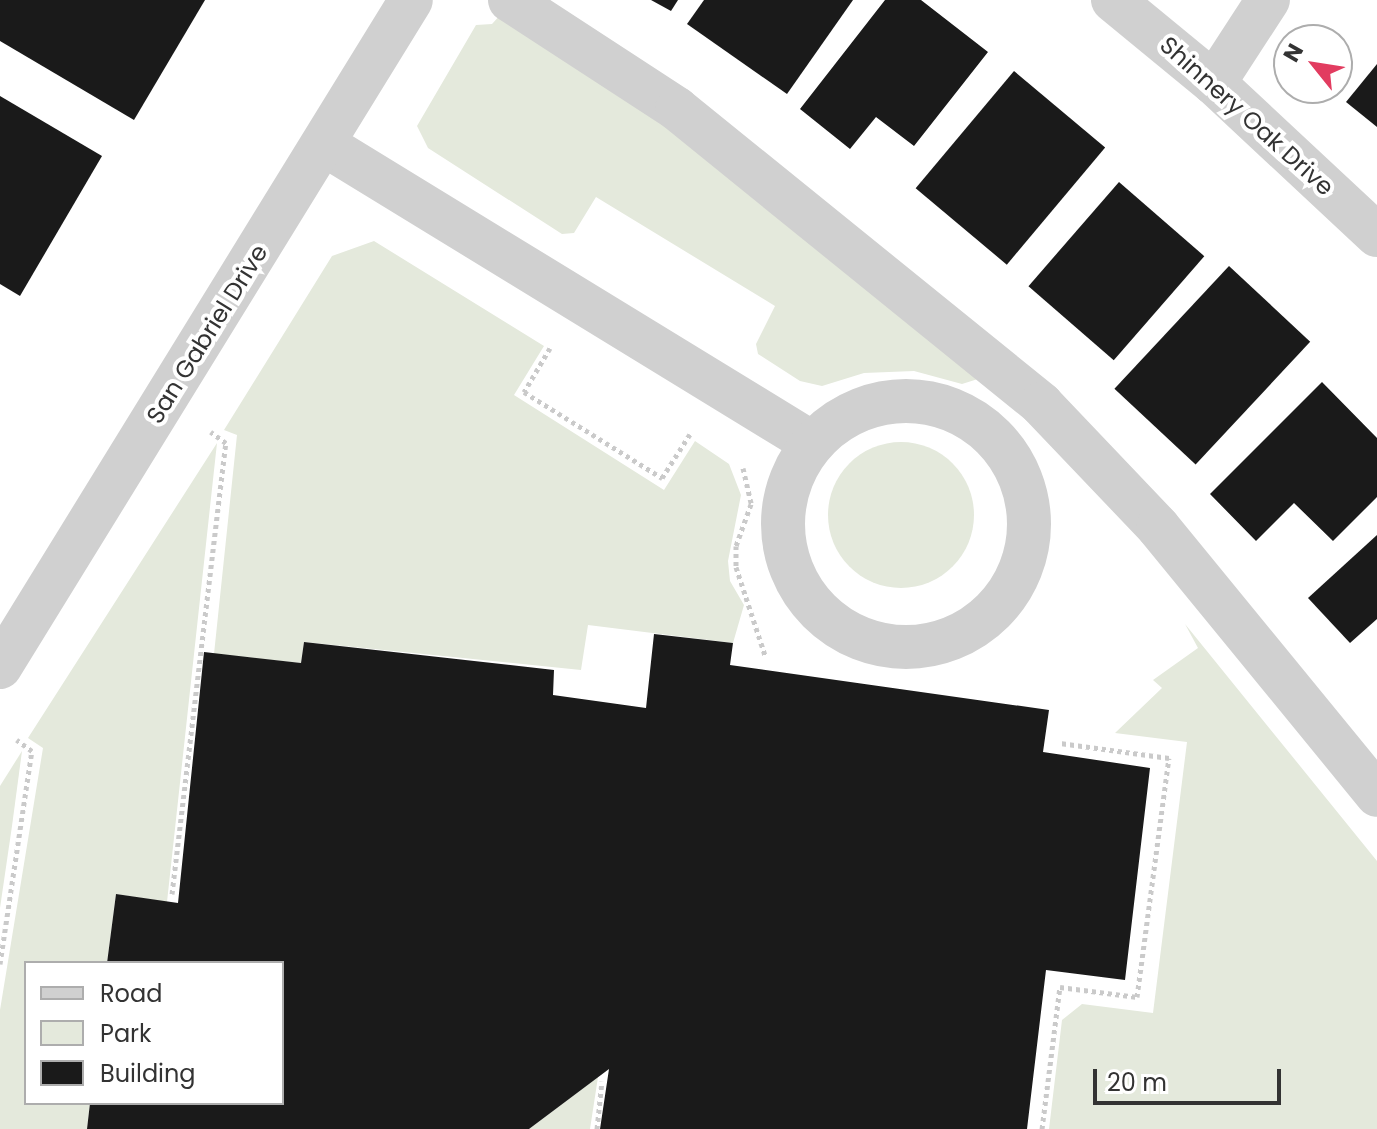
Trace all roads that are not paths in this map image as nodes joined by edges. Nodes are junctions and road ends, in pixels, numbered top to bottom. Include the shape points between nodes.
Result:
1 (411, 0) edge
2 (510, 0) edge
3 (1113, 0) edge
4 (1268, 0) edge
5 (1214, 83) junction
6 (325, 145) junction
7 (1377, 235) edge
8 (812, 443) junction
9 (0, 667) edge
10 (1377, 795) edge

1 - 6 street, San Gabriel Drive
2 - 10 street via 677,109 1041,404 1158,527
3 - 5 street, Shinnery Oak Drive
4 - 5 street
5 - 7 street, Shinnery Oak Drive
6 - 8 street
6 - 9 street, San Gabriel Drive
8 - 8 street via 784,496 786,556 814,608 864,642 923,648 979,625 1017,580 1031,521 1016,464 976,419 920,399 860,407

